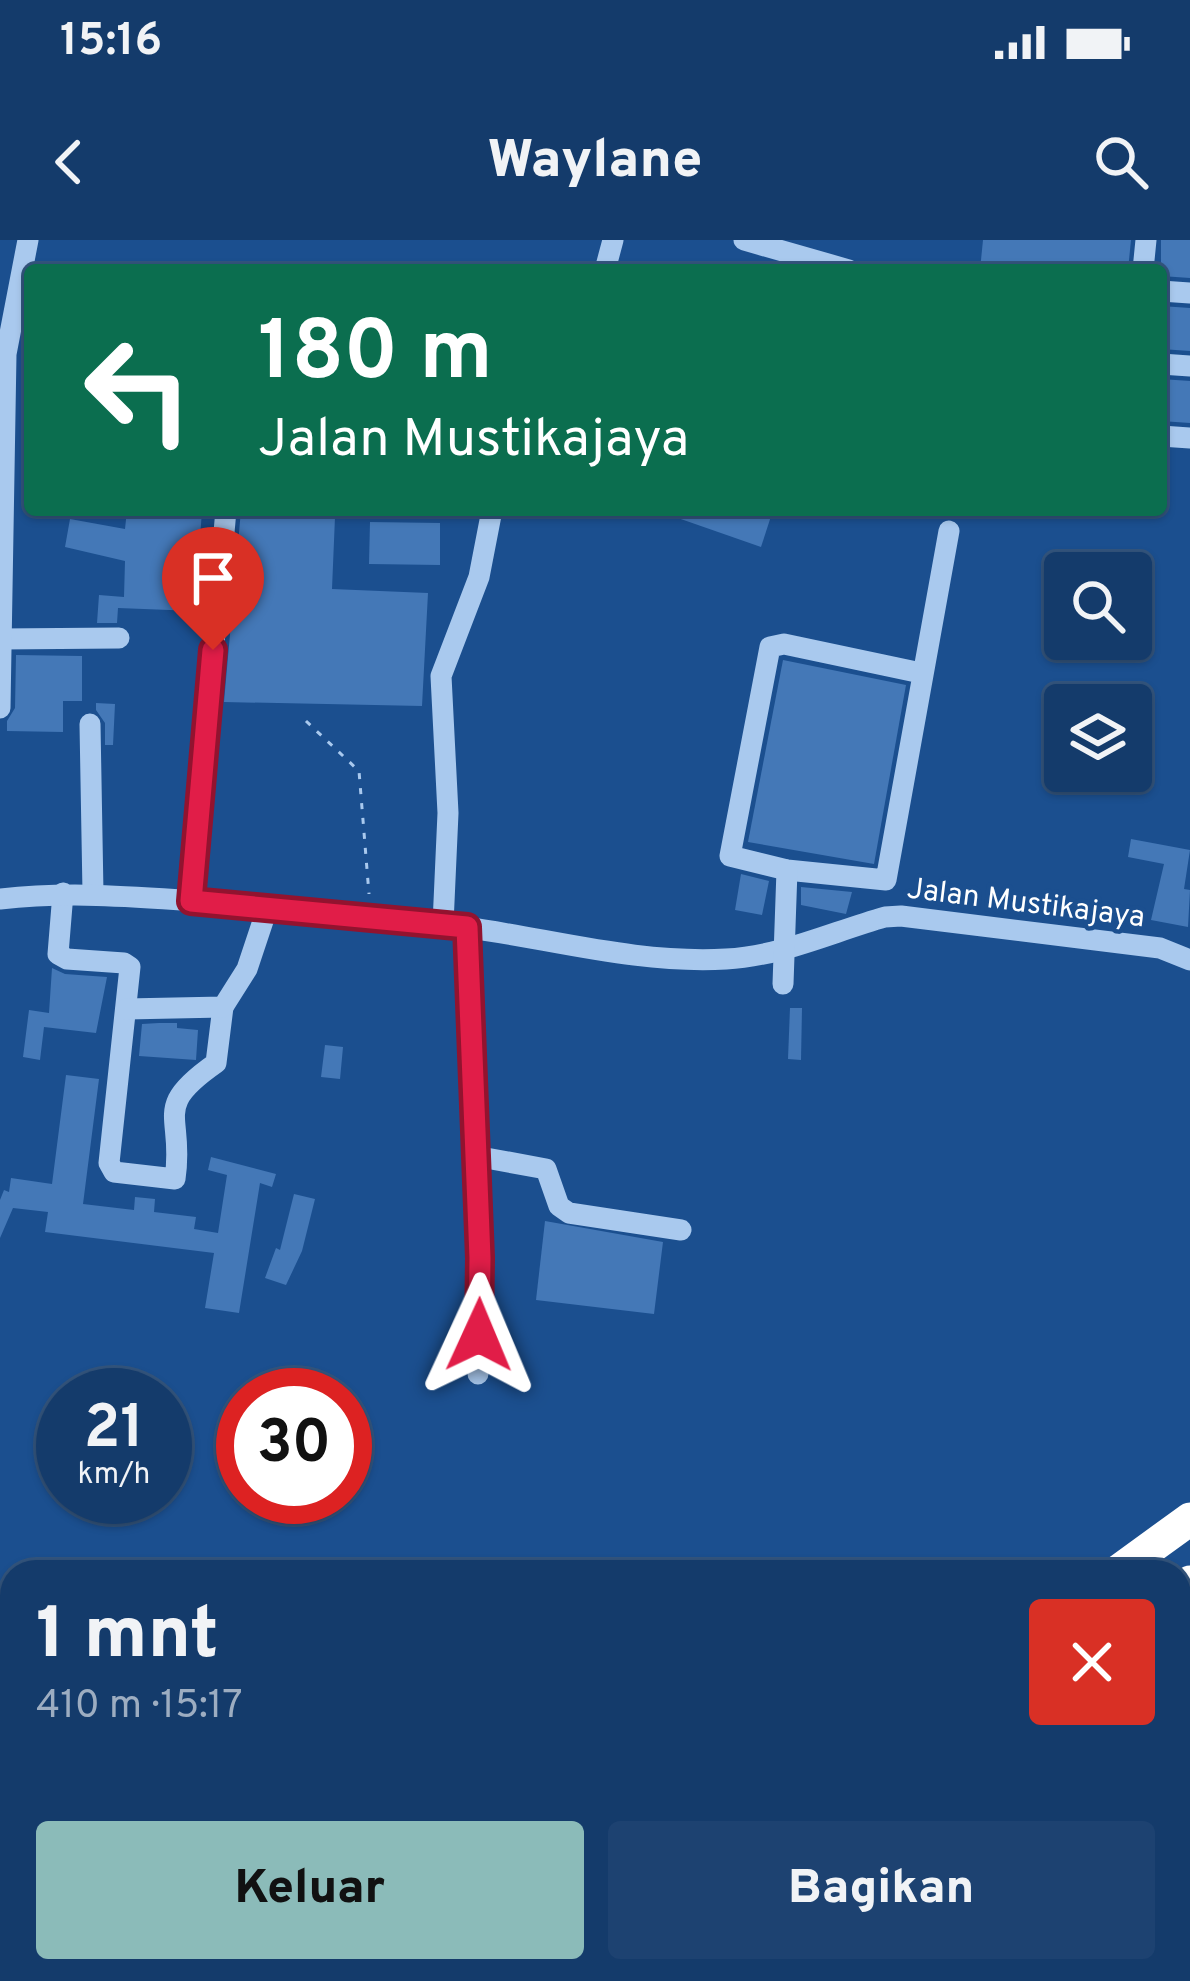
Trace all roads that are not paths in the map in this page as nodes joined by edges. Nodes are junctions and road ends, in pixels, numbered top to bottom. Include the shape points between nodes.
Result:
1 (28, 240) edge
2 (744, 240) edge
3 (828, 264) edge
4 (225, 516) edge
5 (491, 516) edge
6 (949, 531) dead end
7 (1, 555) edge
8 (119, 638) dead end
9 (0, 639) edge
10 (921, 673) junction
11 (0, 708) edge
12 (90, 724) dead end
13 (787, 870) junction
14 (63, 893) junction
15 (93, 893) junction
16 (0, 898) edge
17 (191, 901) junction
18 (268, 906) junction
19 (443, 924) junction
20 (467, 927) junction
21 (785, 949) junction
22 (1190, 960) edge
23 (783, 984) dead end
24 (223, 1007) junction
25 (126, 1009) junction
26 (475, 1156) junction
27 (681, 1230) dead end
28 (478, 1374) dead end
29 (1190, 1522) edge
30 (1135, 1560) edge
31 (1156, 1560) edge

1 - 7 street via 8,326
2 - 3 street
4 - 17 street
5 - 19 street via 479,577 441,676
6 - 10 street
7 - 9 street
8 - 9 street
9 - 11 street
10 - 13 street via 886,880
10 - 13 street via 770,647 730,851
12 - 15 street
13 - 21 street
14 - 15 street, Jalan Mustikajaya
14 - 16 street, Jalan Mustikajaya
14 - 25 street via 58,954 130,967
15 - 17 street, Jalan Mustikajaya
17 - 18 street, Jalan Mustikajaya
18 - 19 street, Jalan Mustikajaya
18 - 24 street via 247,969
19 - 20 street, Jalan Mustikajaya
20 - 21 street, Jalan Mustikajaya via 680,959
20 - 26 street
21 - 22 street, Jalan Mustikajaya via 901,916 1160,948
21 - 23 street
24 - 25 street
24 - 25 street via 216,1063 175,1102 170,1180 110,1168
26 - 27 street via 546,1169 569,1213
26 - 28 street
29 - 30 highway
29 - 31 highway

